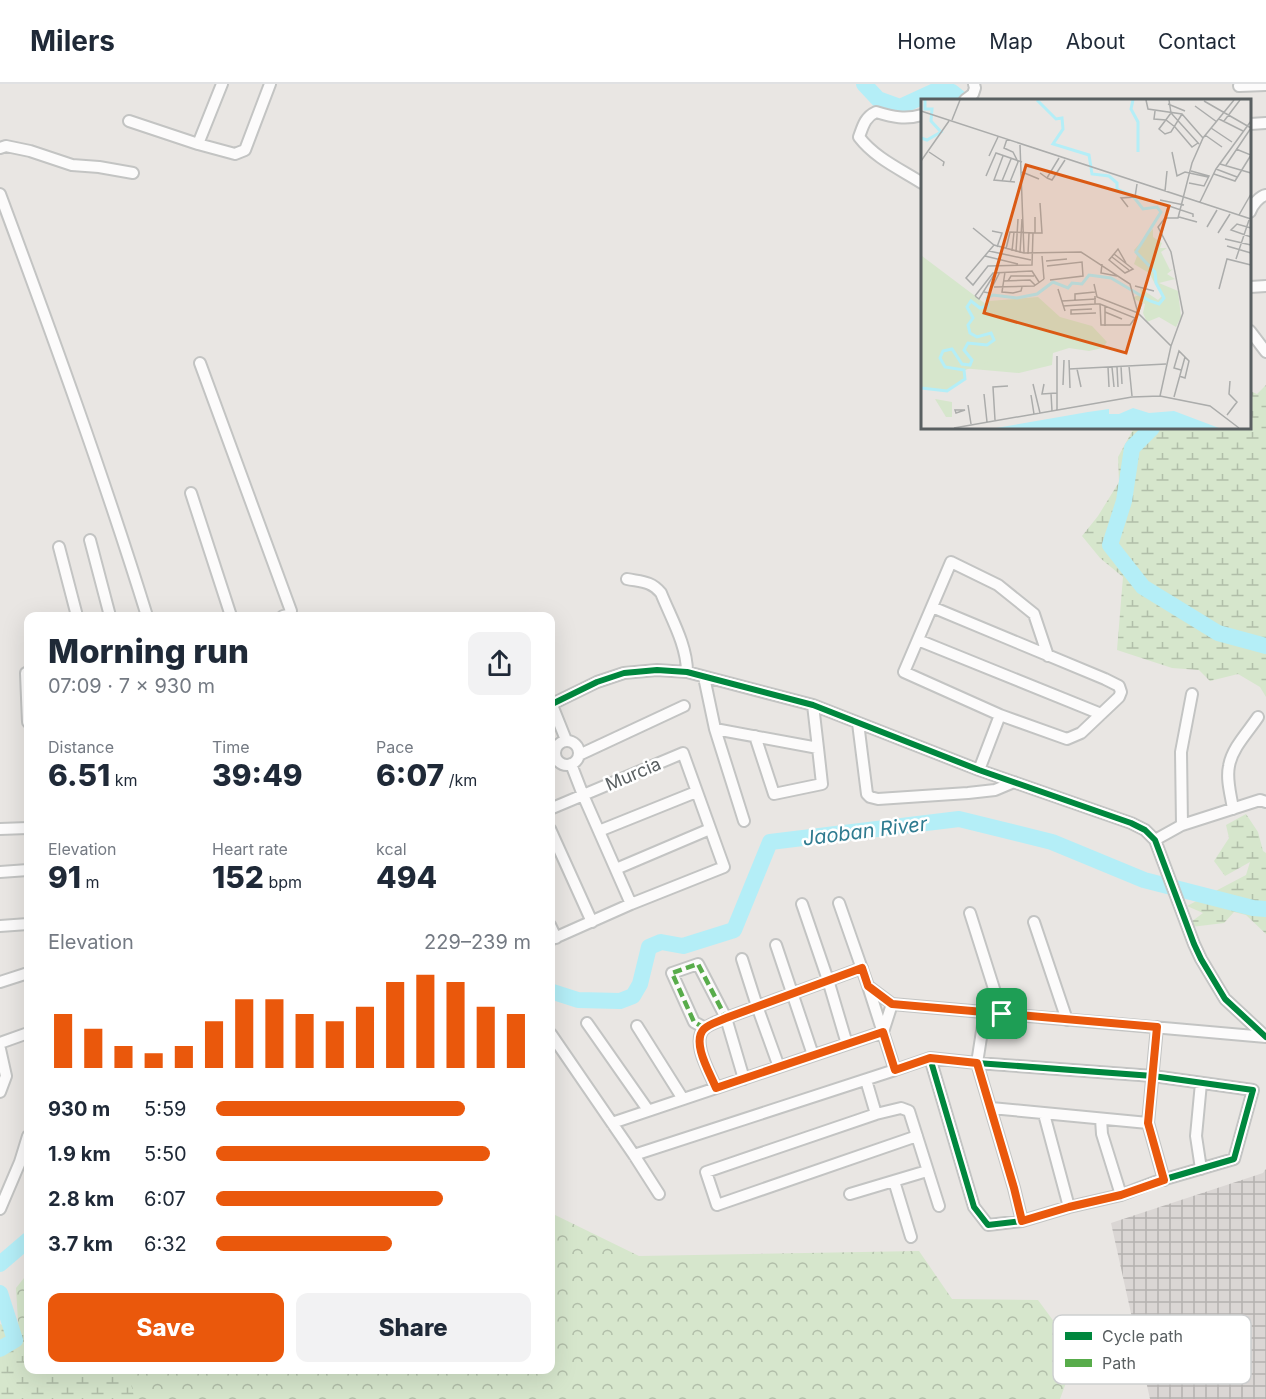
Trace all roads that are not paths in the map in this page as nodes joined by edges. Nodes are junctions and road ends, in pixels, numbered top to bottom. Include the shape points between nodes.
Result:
1 (222, 84) edge
2 (270, 84) edge
3 (1266, 85) edge
4 (1239, 86) dead end
5 (921, 114) edge
6 (129, 121) dead end
7 (1266, 123) edge
8 (1251, 124) edge
9 (198, 144) junction
10 (0, 148) edge
11 (133, 172) dead end
12 (921, 182) edge
13 (0, 194) edge
14 (1266, 195) edge
15 (1251, 208) edge
16 (1266, 286) edge
17 (1251, 288) edge
18 (1251, 332) edge
19 (1266, 352) edge
20 (200, 363) dead end
21 (191, 493) dead end
22 (90, 540) dead end
23 (59, 547) dead end
24 (627, 579) dead end
25 (932, 607) junction
26 (76, 612) edge
27 (109, 612) edge
28 (146, 612) edge
29 (230, 612) edge
30 (290, 612) edge
31 (918, 640) junction
32 (1048, 656) junction
33 (687, 672) junction
34 (704, 677) junction
35 (1192, 694) dead end
36 (555, 703) edge
37 (813, 705) junction
38 (684, 706) dead end
39 (1101, 714) junction
40 (1000, 715) junction
41 (1258, 717) dead end
42 (555, 718) edge
43 (858, 723) junction
44 (715, 729) junction
45 (755, 736) junction
46 (555, 737) edge
47 (562, 742) junction
48 (818, 748) junction
49 (555, 750) edge
50 (579, 755) junction
51 (560, 764) edge
52 (979, 770) junction
53 (1014, 782) junction
54 (696, 792) junction
55 (583, 795) junction
56 (1266, 802) edge
57 (555, 807) edge
58 (1233, 809) junction
59 (744, 821) dead end
60 (1182, 825) junction
61 (24, 828) edge
62 (710, 829) junction
63 (0, 830) edge
64 (599, 831) junction
65 (555, 840) edge
66 (1155, 840) junction
67 (616, 869) junction
68 (24, 870) edge
69 (0, 872) edge
70 (839, 903) dead end
71 (631, 904) junction
72 (802, 904) dead end
73 (970, 913) dead end
74 (592, 922) junction
75 (1034, 922) dead end
76 (24, 924) edge
77 (0, 926) edge
78 (555, 938) edge
79 (776, 945) dead end
80 (742, 959) dead end
81 (862, 968) junction
82 (24, 974) edge
83 (828, 980) junction
84 (0, 982) edge
85 (868, 986) junction
86 (793, 993) junction
87 (892, 1004) junction
88 (757, 1006) junction
89 (985, 1012) junction
90 (1002, 1014) junction
91 (726, 1018) junction
92 (1067, 1020) junction
93 (587, 1023) dead end
94 (637, 1026) dead end
95 (1157, 1027) junction
96 (705, 1028) junction
97 (883, 1032) junction
98 (24, 1034) edge
99 (1266, 1036) edge
100 (555, 1040) edge
101 (0, 1043) edge
102 (847, 1044) junction
103 (0, 1049) edge
104 (813, 1055) junction
105 (930, 1058) junction
106 (977, 1063) junction
107 (779, 1067) junction
108 (895, 1070) junction
109 (1153, 1076) junction
110 (744, 1078) junction
111 (866, 1080) junction
112 (1202, 1083) junction
113 (716, 1088) junction
114 (0, 1092) edge
115 (683, 1099) junction
116 (991, 1108) junction
117 (648, 1110) junction
118 (876, 1114) junction
119 (1044, 1114) junction
120 (1101, 1119) junction
121 (612, 1123) junction
122 (1148, 1123) junction
123 (917, 1137) junction
124 (634, 1155) junction
125 (24, 1162) edge
126 (1201, 1169) junction
127 (927, 1170) junction
128 (1164, 1180) junction
129 (894, 1181) junction
130 (659, 1194) dead end
131 (850, 1194) dead end
132 (1121, 1195) junction
133 (939, 1206) dead end
134 (1069, 1207) junction
135 (0, 1209) edge
136 (1022, 1221) junction
137 (911, 1237) dead end

1 - 9 street
2 - 9 street via 245,150 235,154
3 - 4 street
5 - 12 street via 896,118 876,112 866,118 859,137 876,155
6 - 9 street
7 - 8 street
10 - 11 street via 30,151 72,165
13 - 28 street via 56,344
14 - 15 street
16 - 17 street
18 - 19 street
20 - 30 street
21 - 29 street
22 - 27 street
23 - 26 street
24 - 33 street via 651,584 661,593 687,660
25 - 31 street
25 - 32 street
25 - 32 street via 951,562 998,585 1034,614
31 - 39 street
31 - 40 street via 904,672
32 - 39 street via 1119,686 1119,697
33 - 34 street
33 - 36 street via 624,674 597,682
34 - 37 street
34 - 44 street
35 - 60 street via 1181,752
37 - 43 street
37 - 48 street
38 - 50 street
39 - 40 street via 1081,733 1067,739
40 - 52 street
41 - 58 street via 1234,751 1229,766
42 - 47 street
43 - 52 street
43 - 53 street via 870,798 968,793 995,790
44 - 45 street
44 - 59 street
45 - 48 street
45 - 48 street via 774,794 822,784
46 - 47 street
47 - 49 street
47 - 50 street via 574,743
50 - 51 street via 574,762
51 - 55 street
52 - 53 street
53 - 66 street via 1131,823
54 - 55 street, Murcia via 682,753
54 - 62 street
54 - 64 street
55 - 57 street, Murcia
55 - 64 street
56 - 58 street via 1260,800
58 - 60 street
60 - 66 street
61 - 63 street
62 - 67 street
62 - 71 street via 724,867
64 - 67 street
65 - 74 street
66 - 99 street via 1201,959 1225,999
67 - 71 street
68 - 69 street
70 - 81 street
71 - 74 street
72 - 83 street
73 - 90 street
74 - 78 street
75 - 92 street
76 - 77 street
79 - 86 street
80 - 88 street
81 - 83 street
81 - 85 street
82 - 84 street
83 - 86 street
83 - 102 street
85 - 87 street
85 - 97 street
86 - 88 street
86 - 104 street
87 - 89 street
87 - 97 street
88 - 91 street
88 - 107 street
89 - 90 street
89 - 106 street
90 - 92 street
91 - 96 street
91 - 96 street via 698,964 672,974 694,1022
91 - 110 street
92 - 95 street
93 - 117 street
94 - 115 street
95 - 99 street
95 - 109 street
96 - 113 street via 699,1048
97 - 102 street
97 - 108 street
98 - 101 street
100 - 121 street
102 - 104 street
103 - 114 street via 6,1076
104 - 107 street
105 - 106 street
105 - 108 street
105 - 136 street via 974,1207 988,1225
106 - 109 street
106 - 116 street
107 - 110 street
108 - 111 street
109 - 112 street
109 - 122 street
110 - 113 street
111 - 118 street
111 - 124 street
112 - 126 street via 1196,1136
112 - 126 street via 1253,1090 1233,1158
113 - 115 street
115 - 117 street
116 - 119 street
116 - 136 street
117 - 121 street
118 - 123 street via 902,1108 909,1111
118 - 123 street via 706,1172 717,1205
119 - 120 street
119 - 134 street
120 - 122 street
120 - 132 street
121 - 124 street
122 - 128 street
123 - 127 street
124 - 130 street
125 - 135 street
126 - 128 street
127 - 129 street
127 - 133 street
128 - 132 street
129 - 131 street
129 - 137 street
132 - 134 street
134 - 136 street

